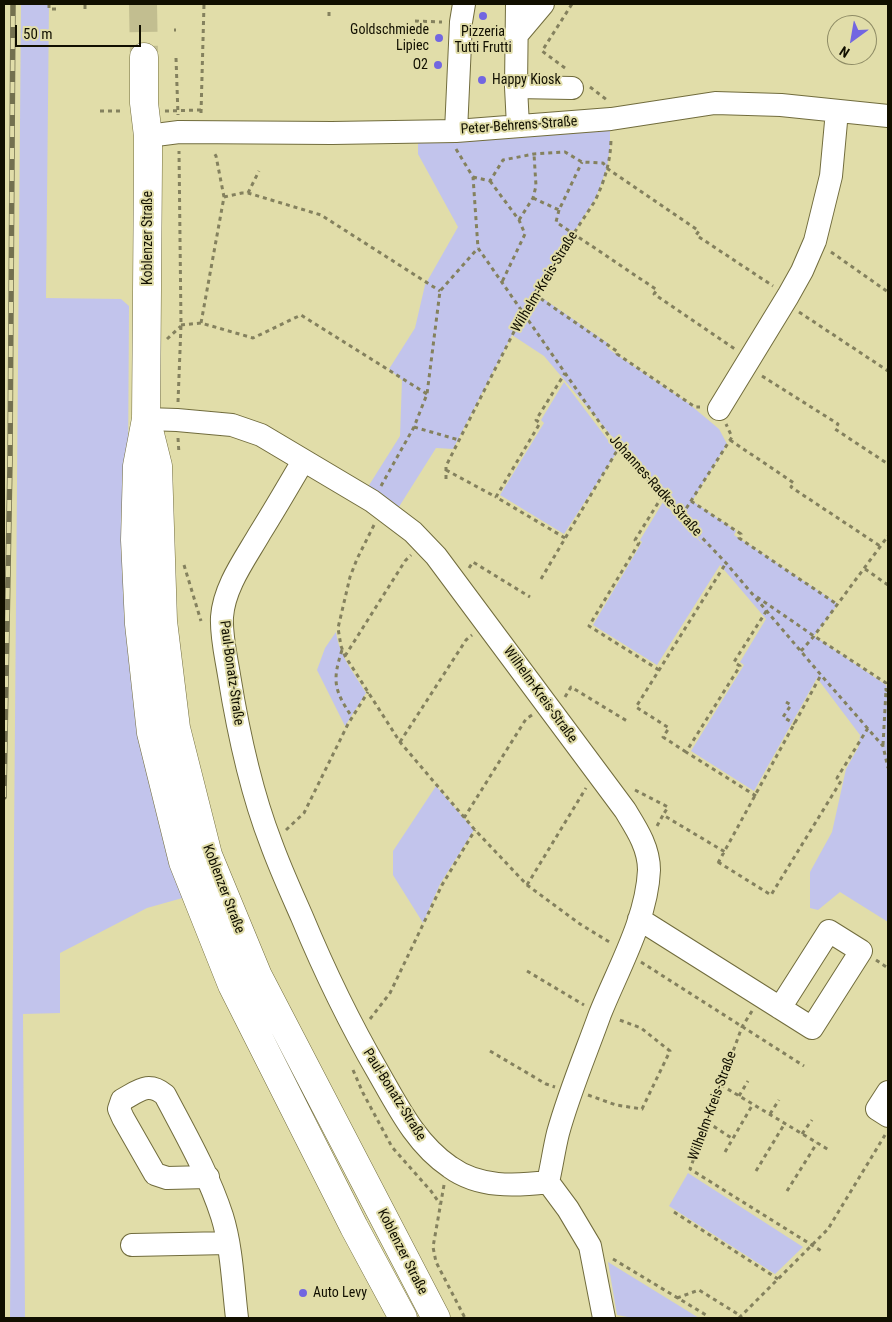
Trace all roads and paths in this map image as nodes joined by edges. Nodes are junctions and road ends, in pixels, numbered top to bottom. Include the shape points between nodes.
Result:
1 (49, 4) edge
2 (85, 4) edge
3 (204, 4) edge
4 (517, 4) edge
5 (543, 4) edge
6 (572, 4) edge
7 (85, 9) dead end
8 (60, 10) dead end
9 (329, 12) dead end
10 (462, 13) edge
11 (329, 20) dead end
12 (415, 21) dead end
13 (516, 36) junction
14 (144, 57) tunnel mouth
15 (176, 58) dead end
16 (576, 81) junction
17 (516, 87) junction
18 (837, 111) junction
19 (888, 116) edge
20 (620, 118) junction
21 (201, 121) junction
22 (518, 126) junction
23 (456, 131) junction
24 (148, 136) junction
25 (534, 154) junction
26 (582, 162) junction
27 (608, 169) junction
28 (259, 170) dead end
29 (180, 176) dead end
30 (473, 177) junction
31 (490, 181) junction
32 (248, 193) junction
33 (224, 197) junction
34 (534, 198) junction
35 (559, 210) junction
36 (519, 220) junction
37 (573, 234) junction
38 (815, 241) junction
39 (478, 248) junction
40 (502, 282) junction
41 (440, 291) junction
42 (888, 292) edge
43 (534, 294) junction
44 (786, 299) junction
45 (524, 312) junction
46 (201, 323) junction
47 (181, 325) junction
48 (748, 362) junction
49 (888, 371) edge
50 (565, 372) junction
51 (427, 394) junction
52 (719, 409) junction
53 (146, 419) junction
54 (178, 420) junction
55 (414, 428) junction
56 (459, 440) junction
57 (730, 440) junction
58 (618, 449) junction
59 (303, 461) junction
60 (888, 464) edge
61 (446, 470) junction
62 (446, 479) dead end
63 (663, 496) junction
64 (496, 497) junction
65 (691, 501) junction
66 (378, 505) junction
67 (682, 515) junction
68 (888, 536) edge
69 (565, 538) junction
70 (880, 546) junction
71 (405, 561) dead end
72 (726, 562) junction
73 (864, 569) junction
74 (541, 579) dead end
75 (888, 585) edge
76 (458, 586) junction
77 (754, 595) junction
78 (530, 597) dead end
79 (838, 604) junction
80 (767, 610) junction
81 (814, 636) junction
82 (466, 640) dead end
83 (342, 650) junction
84 (801, 651) junction
85 (345, 656) junction
86 (659, 670) junction
87 (821, 676) junction
88 (887, 691) edge
89 (368, 692) junction
90 (786, 702) dead end
91 (554, 715) junction
92 (352, 717) junction
93 (526, 720) dead end
94 (627, 721) dead end
95 (795, 724) junction
96 (868, 728) junction
97 (400, 742) junction
98 (883, 746) junction
99 (686, 752) junction
100 (888, 768) edge
101 (756, 796) junction
102 (578, 801) dead end
103 (464, 818) junction
104 (474, 830) junction
105 (270, 842) junction
106 (645, 846) junction
107 (724, 852) junction
108 (527, 885) junction
109 (639, 919) junction
110 (626, 952) junction
111 (527, 971) dead end
112 (761, 996) junction
113 (780, 1008) dead end
114 (601, 1014) junction
115 (742, 1027) junction
116 (354, 1032) junction
117 (490, 1051) dead end
118 (804, 1066) dead end
119 (748, 1081) dead end
120 (721, 1085) junction
121 (572, 1091) junction
122 (888, 1092) edge
123 (739, 1096) junction
124 (779, 1100) dead end
125 (753, 1104) junction
126 (770, 1114) junction
127 (888, 1116) edge
128 (812, 1120) dead end
129 (707, 1122) junction
130 (785, 1123) junction
131 (802, 1134) junction
132 (883, 1138) dead end
133 (734, 1139) junction
134 (817, 1143) junction
135 (829, 1150) dead end
136 (725, 1152) dead end
137 (871, 1158) junction
138 (877, 1161) dead end
139 (452, 1169) junction
140 (756, 1171) dead end
141 (208, 1177) dead end
142 (548, 1182) junction
143 (787, 1191) dead end
144 (674, 1212) dead end
145 (228, 1243) junction
146 (132, 1245) dead end
147 (812, 1245) junction
148 (590, 1246) junction
149 (823, 1252) dead end
150 (778, 1279) junction
151 (677, 1298) junction
152 (740, 1317) edge
153 (237, 1318) edge
154 (402, 1318) edge
155 (436, 1318) edge
156 (465, 1318) edge
157 (604, 1318) edge
158 (706, 1318) edge

1 - 8 path via 49,9
2 - 7 path
3 - 21 path
4 - 13 street
5 - 13 street
6 - 16 path via 542,51
9 - 11 path
10 - 12 path
10 - 23 street
13 - 17 street
14 - 24 main road, Koblenzer Straße
15 - 21 path via 177,110
16 - 17 street
16 - 20 path
17 - 22 street
18 - 19 street, Peter-Behrens-Straße
18 - 20 street, Peter-Behrens-Straße via 715,103
18 - 38 street via 831,176
20 - 22 street, Peter-Behrens-Straße
20 - 27 path, Wilhelm-Kreis-Straße
21 - 23 street, Peter-Behrens-Straße via 332,133
21 - 24 street, Peter-Behrens-Straße via 179,132
21 - 33 path via 216,156
22 - 23 street, Peter-Behrens-Straße
23 - 30 path via 456,151
24 - 53 main road, Koblenzer Straße
25 - 26 path via 565,152
25 - 31 path via 503,160
25 - 34 path
26 - 27 path via 603,163
26 - 35 path
27 - 37 path, Wilhelm-Kreis-Straße via 595,201
27 - 44 path via 699,230 696,235
28 - 32 path
29 - 47 path
30 - 31 path
30 - 39 path
31 - 36 path
32 - 33 path
32 - 41 path via 322,215
33 - 46 path
34 - 35 path
34 - 36 path
35 - 37 path via 556,222
36 - 40 path via 525,234
37 - 43 path, Wilhelm-Kreis-Straße
37 - 48 path via 657,290 654,294
38 - 42 path
38 - 44 street
39 - 40 path, Johannes-Radke-Straße
39 - 41 path
40 - 45 path, Johannes-Radke-Straße
41 - 51 path
43 - 45 path, Wilhelm-Kreis-Straße
43 - 52 path via 695,407
44 - 48 street
44 - 49 path
45 - 50 path, Johannes-Radke-Straße
45 - 56 path, Wilhelm-Kreis-Straße
46 - 47 path
46 - 51 path via 253,338 301,315
47 - 54 path
48 - 52 street
48 - 60 path via 838,424 835,429
50 - 58 path, Johannes-Radke-Straße
50 - 64 path via 536,420 540,423
51 - 55 path
52 - 57 path via 732,437
53 - 54 street, Wilhelm-Kreis-Straße
53 - 154 main road, Koblenzer Straße via 137,466 135,540 139,624 150,734 183,862 232,986
53 - 155 main road, Koblenzer Straße via 158,466 163,621 176,728 208,855 258,976
54 - 59 street, Wilhelm-Kreis-Straße via 232,425 260,435
55 - 56 path
55 - 66 path
56 - 61 path, Wilhelm-Kreis-Straße
57 - 65 path
57 - 70 path via 794,483 791,487
58 - 63 path, Johannes-Radke-Straße
58 - 69 path
59 - 66 street, Wilhelm-Kreis-Straße
59 - 105 street, Paul-Bonatz-Straße via 235,576 224,602 222,617 236,720
61 - 62 path, Wilhelm-Kreis-Straße
61 - 64 path
63 - 67 path, Johannes-Radke-Straße
63 - 86 path via 634,540 639,543 588,626
64 - 69 path
65 - 67 path
65 - 79 path, Johannes-Radke-Straße via 741,534 739,538
66 - 76 street, Wilhelm-Kreis-Straße via 424,542
66 - 83 path via 350,577 338,628
67 - 72 path, Johannes-Radke-Straße
68 - 70 path
69 - 74 path
70 - 73 path
71 - 85 path
72 - 77 path, Johannes-Radke-Straße
72 - 86 path
73 - 75 path
73 - 79 path
76 - 78 path via 473,562
76 - 91 street, Wilhelm-Kreis-Straße
77 - 80 path, Johannes-Radke-Straße
77 - 81 path
79 - 81 path
80 - 84 path, Johannes-Radke-Straße
80 - 99 path via 734,662 740,666
81 - 84 path
81 - 88 path via 886,683
82 - 97 path
83 - 85 path
83 - 92 path via 335,684
84 - 87 path, Johannes-Radke-Straße
85 - 89 path
86 - 99 path via 636,707 669,728 662,738
87 - 95 path
87 - 96 path, Johannes-Radke-Straße
88 - 98 path
89 - 92 path
89 - 97 path
90 - 95 path via 791,705 783,717
91 - 94 path via 572,687
91 - 106 street, Wilhelm-Kreis-Straße via 625,810
92 - 105 path via 304,813
93 - 103 path
95 - 101 path
96 - 98 path, Johannes-Radke-Straße
96 - 107 path via 837,778 841,781 771,895 718,863
97 - 103 path
98 - 100 path, Johannes-Radke-Straße
99 - 101 path
101 - 107 path
102 - 108 path
103 - 104 path
104 - 108 path
104 - 116 path via 442,885 390,993 379,1010
105 - 116 street, Paul-Bonatz-Straße
106 - 107 path via 663,815
106 - 109 street, Wilhelm-Kreis-Straße via 649,868
108 - 110 path via 580,924
109 - 110 street, Wilhelm-Kreis-Straße
109 - 112 street
110 - 114 street, Wilhelm-Kreis-Straße
110 - 115 path
111 - 114 path
112 - 113 street
112 - 115 path, Wilhelm-Kreis-Straße
114 - 121 street, Wilhelm-Kreis-Straße
114 - 121 path via 642,1028 670,1051 642,1109 616,1105
115 - 118 path
115 - 120 path, Wilhelm-Kreis-Straße
116 - 139 street, Paul-Bonatz-Straße via 404,1117 435,1156
117 - 121 path via 546,1084
119 - 123 path
120 - 123 path
120 - 129 path, Wilhelm-Kreis-Straße
121 - 142 street, Wilhelm-Kreis-Straße via 558,1133
122 - 127 street via 878,1109
123 - 125 path
124 - 126 path
125 - 126 path
125 - 133 path
126 - 130 path
128 - 131 path
129 - 133 path
129 - 147 path, Wilhelm-Kreis-Straße via 690,1169
130 - 131 path
130 - 140 path
131 - 134 path
132 - 137 path
133 - 136 path
134 - 135 path
134 - 143 path
137 - 138 path
137 - 147 path via 828,1229
139 - 142 street, Paul-Bonatz-Straße via 488,1184
139 - 156 path via 443,1187 433,1247 436,1262
141 - 145 street
142 - 148 street
144 - 150 path
145 - 146 street
145 - 153 street
147 - 149 path
147 - 150 path
148 - 151 path
148 - 157 street
150 - 152 path
151 - 152 path via 699,1290
151 - 158 path

